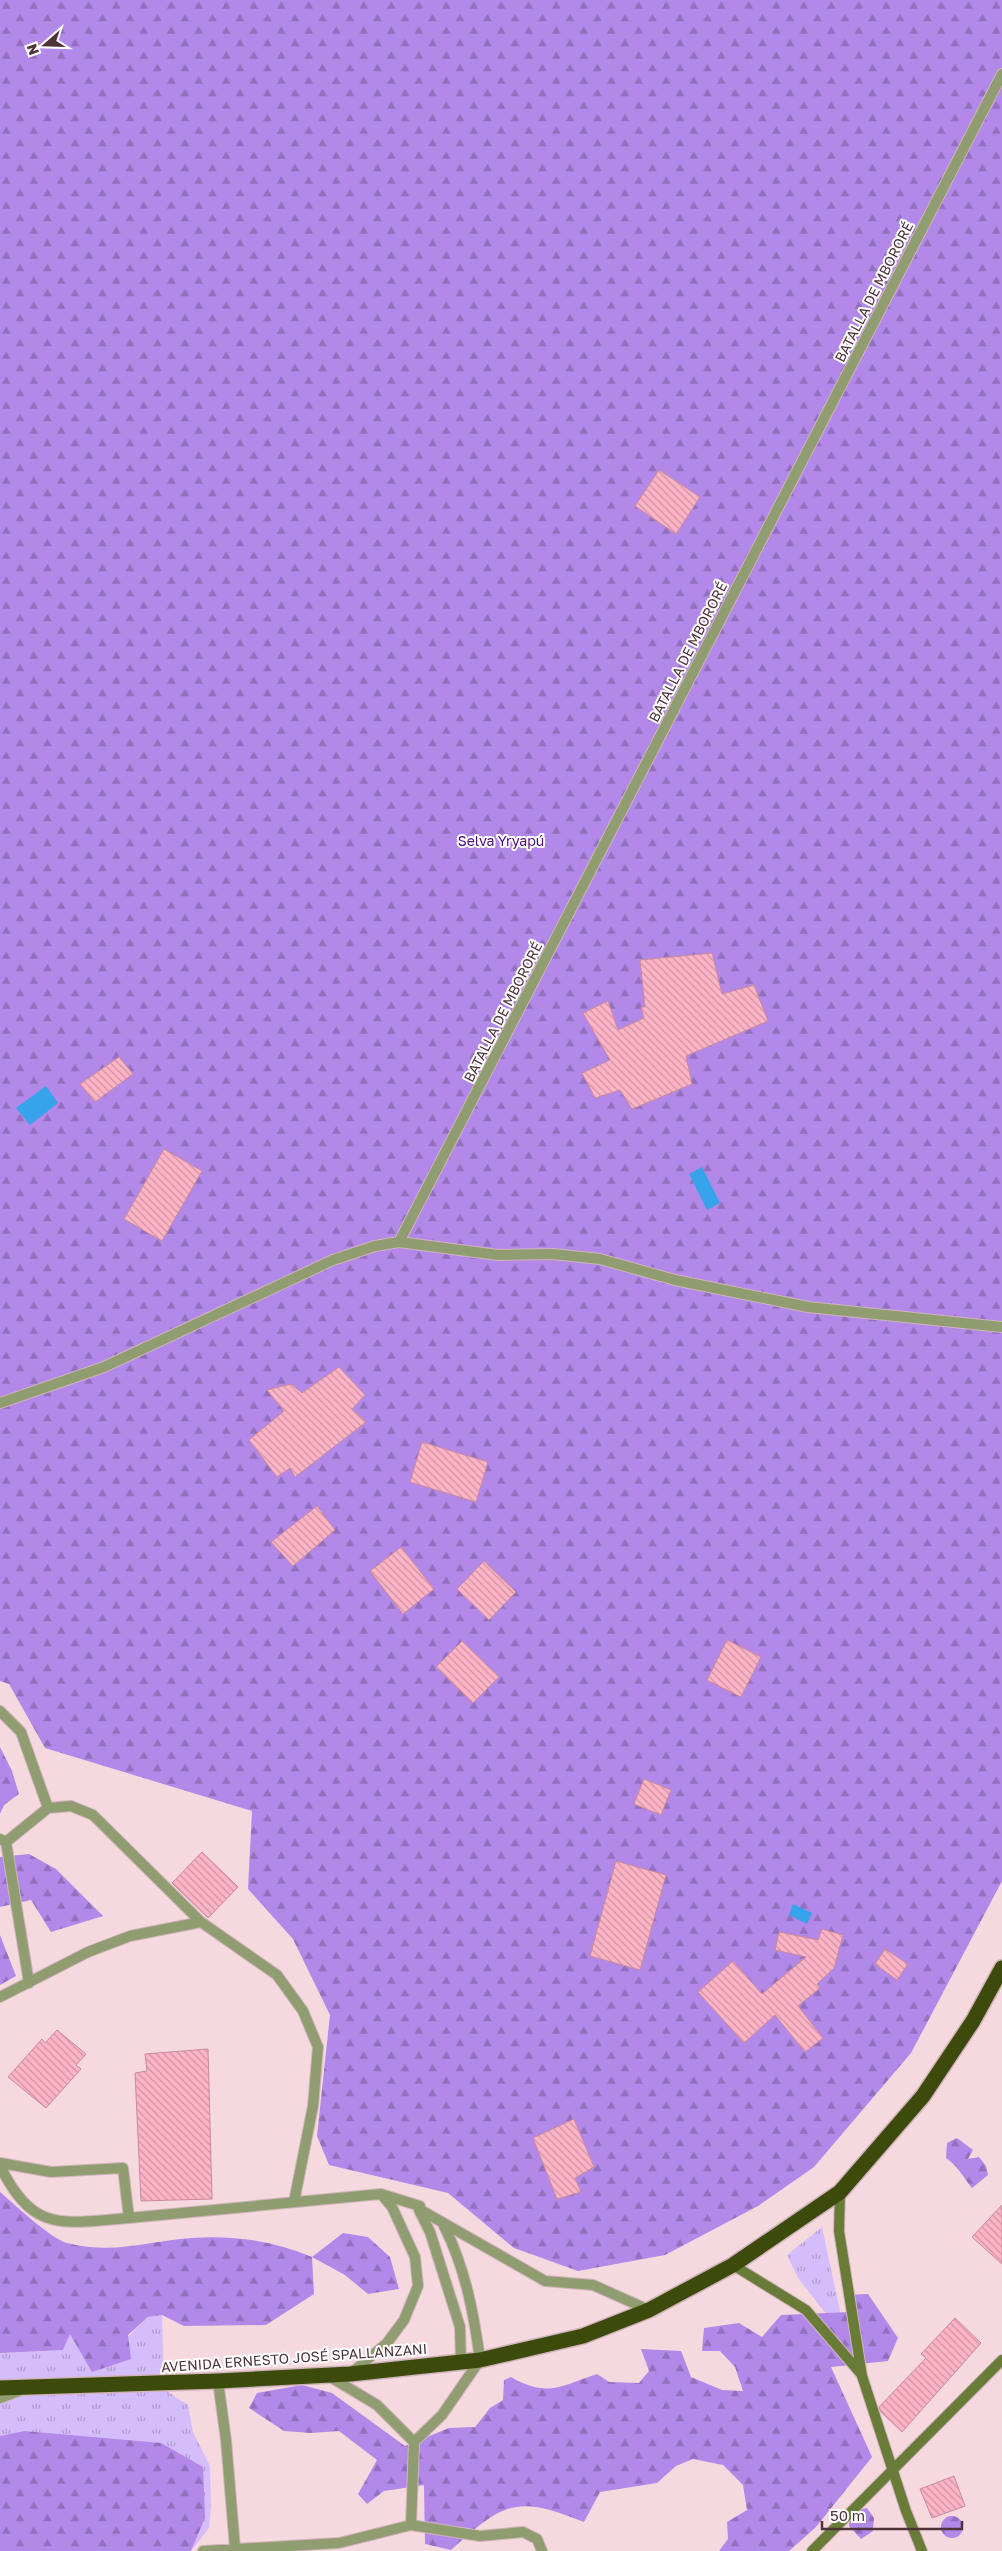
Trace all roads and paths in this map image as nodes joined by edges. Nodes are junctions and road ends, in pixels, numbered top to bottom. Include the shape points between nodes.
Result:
1 (1002, 74) edge
2 (399, 1242) junction
3 (1002, 1327) edge
4 (0, 1403) edge
5 (0, 1711) edge
6 (48, 1808) junction
7 (3, 1840) edge
8 (200, 1922) junction
9 (1002, 1968) edge
10 (29, 1982) junction
11 (0, 1997) edge
12 (0, 2165) edge
13 (840, 2192) junction
14 (381, 2194) junction
15 (294, 2202) junction
16 (419, 2207) junction
17 (129, 2218) junction
18 (444, 2225) junction
19 (734, 2265) junction
20 (649, 2310) junction
21 (480, 2360) junction
22 (1002, 2360) edge
23 (461, 2362) junction
24 (350, 2374) junction
25 (326, 2375) junction
26 (862, 2376) junction
27 (218, 2381) junction
28 (29, 2387) junction
29 (0, 2388) edge
30 (0, 2398) edge
31 (414, 2442) junction
32 (892, 2469) junction
33 (411, 2525) junction
34 (235, 2548) junction
35 (204, 2551) edge
36 (542, 2551) edge
37 (812, 2551) edge
38 (922, 2551) edge

1 - 2 street, BATALLA DE MBORORÉ
2 - 3 street via 498,1255 553,1254 600,1259 675,1280 808,1307
2 - 4 street via 333,1260 104,1367
5 - 6 street via 21,1732
6 - 7 street
6 - 8 street via 71,1806 93,1815
7 - 10 street
8 - 10 street via 130,1936 88,1952
8 - 15 street via 277,1975 303,2011 318,2047 313,2106
9 - 13 highway, AVENIDA ERNESTO JOSÉ SPALLANZANI via 974,2021 923,2096
10 - 11 street
12 - 17 street via 12,2190 37,2214 63,2223
12 - 17 street via 51,2172 123,2168
13 - 19 highway, AVENIDA ERNESTO JOSÉ SPALLANZANI
13 - 26 main road via 839,2231
14 - 15 street
14 - 16 street
14 - 24 street via 392,2207 415,2257 418,2286 404,2320 388,2343
15 - 17 street
16 - 18 street
16 - 23 street via 460,2327
18 - 20 street via 545,2281 593,2285
18 - 21 street via 454,2245 474,2314
19 - 20 highway, AVENIDA ERNESTO JOSÉ SPALLANZANI
19 - 26 main road via 806,2310
20 - 21 highway, AVENIDA ERNESTO JOSÉ SPALLANZANI via 583,2336
21 - 23 highway, AVENIDA ERNESTO JOSÉ SPALLANZANI
21 - 31 street via 442,2415
22 - 32 main road
23 - 24 highway, AVENIDA ERNESTO JOSÉ SPALLANZANI
24 - 25 highway, AVENIDA ERNESTO JOSÉ SPALLANZANI
25 - 27 highway, AVENIDA ERNESTO JOSÉ SPALLANZANI
25 - 31 street via 377,2405
26 - 32 main road
27 - 28 highway, AVENIDA ERNESTO JOSÉ SPALLANZANI
27 - 34 street
28 - 29 highway, AVENIDA ERNESTO JOSÉ SPALLANZANI
28 - 30 street
31 - 33 street
32 - 37 main road
32 - 38 main road
33 - 34 street via 338,2543
33 - 36 street via 480,2536 523,2532 537,2539
34 - 35 street

